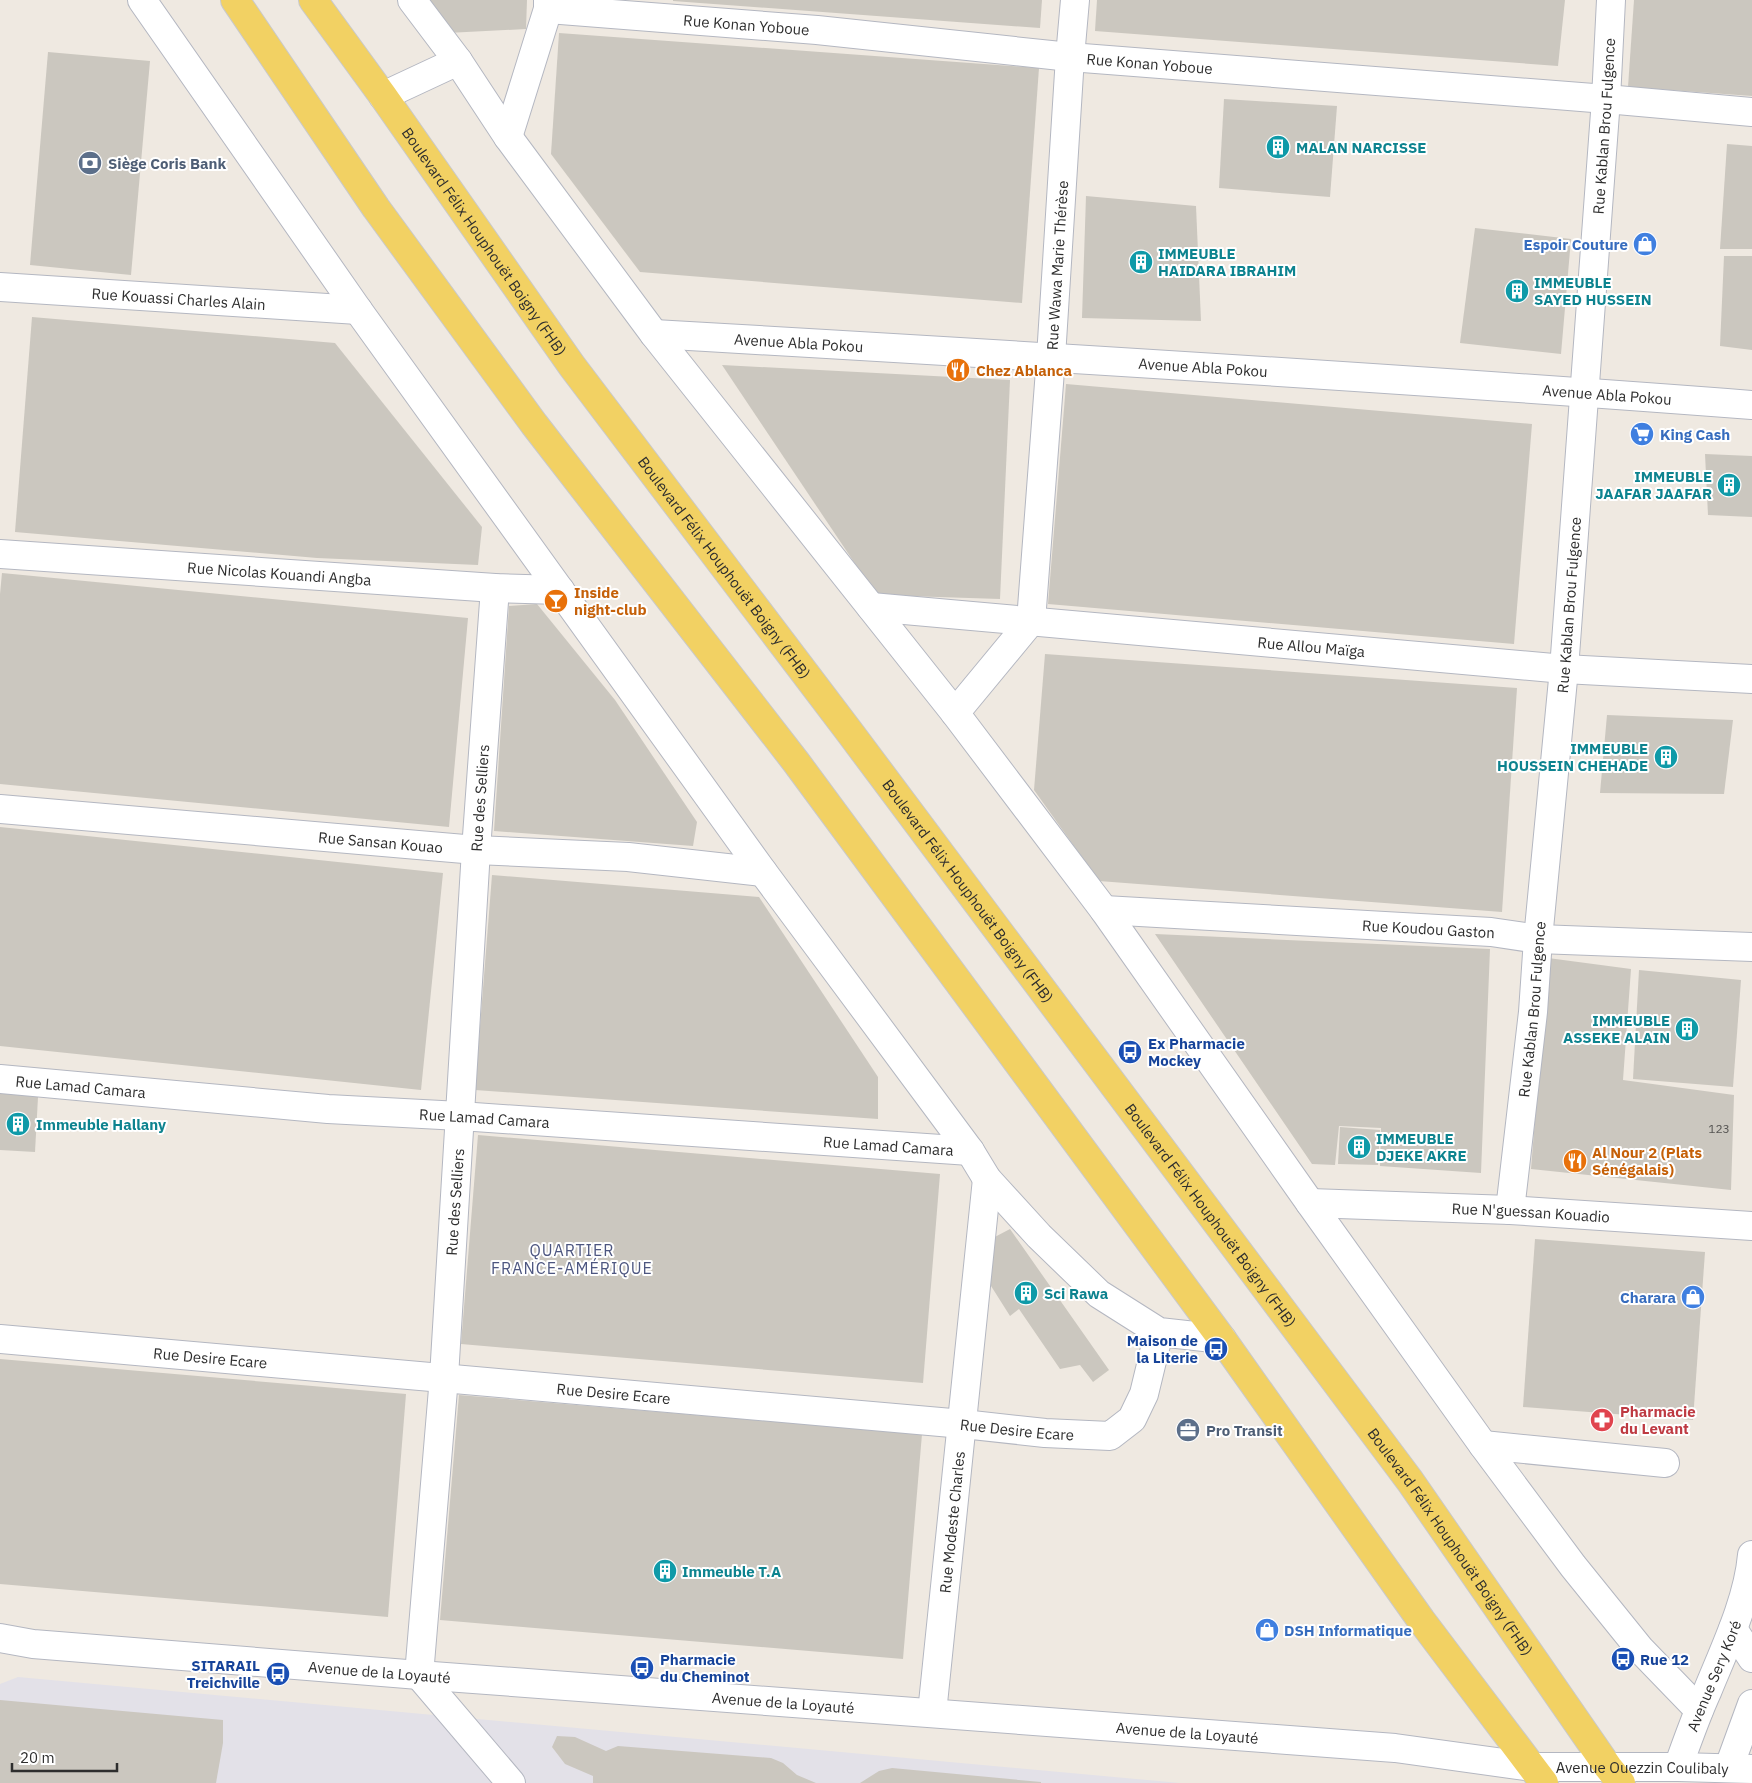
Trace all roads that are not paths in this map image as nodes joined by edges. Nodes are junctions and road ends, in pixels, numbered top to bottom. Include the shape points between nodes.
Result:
1 (142, 0) edge
2 (235, 0) edge
3 (313, 0) edge
4 (412, 0) edge
5 (1075, 0) edge
6 (1611, 0) edge
7 (548, 5) edge
8 (1070, 57) junction
9 (458, 61) junction
10 (383, 96) junction
11 (1606, 98) junction
12 (1752, 112) edge
13 (508, 136) junction
14 (0, 287) edge
15 (358, 310) junction
16 (654, 334) junction
17 (1051, 357) junction
18 (1584, 392) junction
19 (1752, 405) edge
20 (0, 554) edge
21 (494, 588) junction
22 (560, 590) junction
23 (871, 607) junction
24 (1031, 621) junction
25 (1564, 669) junction
26 (1752, 679) edge
27 (955, 713) junction
28 (0, 810) edge
29 (476, 850) junction
30 (763, 872) junction
31 (1104, 910) junction
32 (1538, 939) junction
33 (1752, 947) edge
34 (0, 1079) edge
35 (460, 1116) junction
36 (970, 1151) junction
37 (987, 1179) junction
38 (1310, 1204) junction
39 (1510, 1210) junction
40 (1752, 1226) edge
41 (1160, 1332) junction
42 (0, 1339) edge
43 (1222, 1339) junction
44 (444, 1377) junction
45 (963, 1424) junction
46 (1483, 1445) junction
47 (1666, 1463) dead end
48 (1752, 1555) edge
49 (1733, 1629) junction
50 (0, 1638) edge
51 (33, 1644) junction
52 (0, 1655) edge
53 (1752, 1658) edge
54 (419, 1676) junction
55 (1752, 1704) edge
56 (1699, 1710) junction
57 (932, 1713) junction
58 (1678, 1767) junction
59 (1741, 1773) edge
60 (1538, 1775) edge
61 (1615, 1775) edge
62 (511, 1783) edge

1 - 15 street
2 - 43 main road via 376,208 534,424 796,762
3 - 10 main road, Boulevard Félix Houphouët Boigny (FHB)
4 - 9 street
5 - 8 street, Rue Wawa Marie Thérèse
6 - 11 street, Rue Kablan Brou Fulgence
7 - 8 street, Rue Konan Yoboue
7 - 13 street
8 - 11 street, Rue Konan Yoboue
8 - 17 street, Rue Wawa Marie Thérèse
9 - 10 street
9 - 13 street
10 - 61 main road, Boulevard Félix Houphouët Boigny (FHB) via 572,366 1410,1481
11 - 12 street, Rue Konan Yoboue
11 - 18 street, Rue Kablan Brou Fulgence
13 - 16 street
14 - 15 street, Rue Kouassi Charles Alain
15 - 22 street
16 - 17 street, Avenue Abla Pokou
16 - 23 street
17 - 18 street, Avenue Abla Pokou
17 - 24 street, Rue Wawa Marie Thérèse
18 - 19 street, Avenue Abla Pokou
18 - 25 street, Rue Kablan Brou Fulgence
20 - 21 street, Rue Nicolas Kouandi Angba
21 - 22 street, Rue Nicolas Kouandi Angba
21 - 29 street, Rue des Selliers
22 - 30 street
23 - 24 street, Rue Allou Maïga
23 - 27 street
24 - 25 street, Rue Allou Maïga
24 - 27 street
25 - 26 street, Rue Allou Maïga
25 - 32 street, Rue Kablan Brou Fulgence
27 - 31 street
28 - 29 street, Rue Sansan Kouao
29 - 30 street, Rue Sansan Kouao via 628,857
29 - 35 street, Rue des Selliers
30 - 36 street
31 - 32 street, Rue Koudou Gaston via 1482,932
31 - 38 street
32 - 33 street, Rue Koudou Gaston
32 - 39 street, Rue Kablan Brou Fulgence via 1533,1012
34 - 35 street, Rue Lamad Camara via 328,1109
35 - 36 street, Rue Lamad Camara
35 - 44 street, Rue des Selliers
36 - 37 street
37 - 41 street via 1039,1236 1099,1294
37 - 45 street, Rue Modeste Charles
38 - 39 street, Rue N'guessan Kouadio
38 - 46 street
39 - 40 street, Rue N'guessan Kouadio
41 - 43 street
41 - 45 street, Rue Desire Ecare via 1144,1394 1132,1419 1110,1436
42 - 44 street, Rue Desire Ecare
43 - 60 main road via 1422,1620
44 - 45 street, Rue Desire Ecare
44 - 54 street, Rue des Selliers
45 - 57 street, Rue Modeste Charles
46 - 47 street
46 - 56 street via 1634,1642
48 - 49 street, Avenue Sery Koré
49 - 53 street
49 - 56 street, Avenue Sery Koré
50 - 51 street, Avenue de la Loyauté
51 - 52 street, Avenue de la Loyauté
51 - 54 street, Avenue de la Loyauté
54 - 57 street, Avenue de la Loyauté
54 - 62 street
55 - 59 street
56 - 58 street, Avenue Sery Koré
57 - 60 street, Avenue de la Loyauté via 1395,1748
58 - 59 street, Avenue Ouezzin Coulibaly
58 - 61 street, Avenue Ouezzin Coulibaly
60 - 61 street, Avenue Ouezzin Coulibaly

